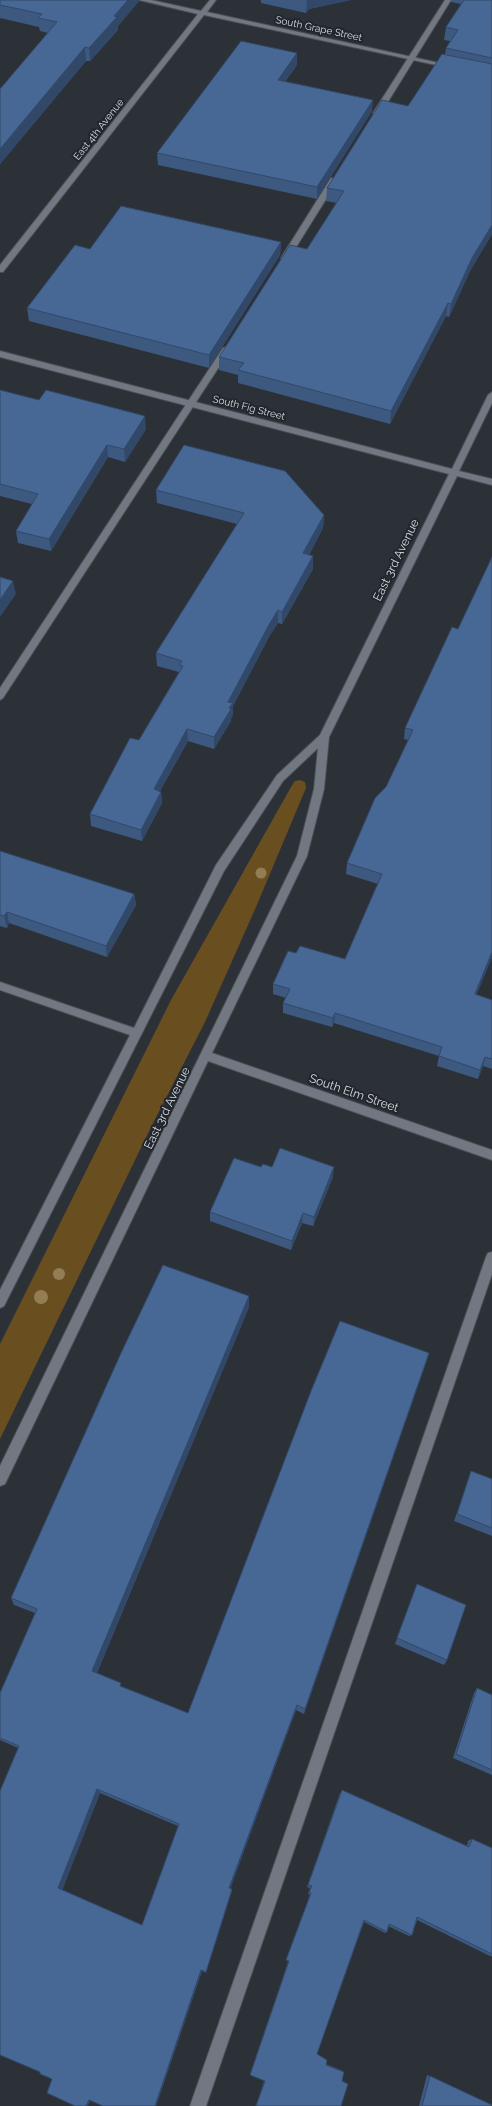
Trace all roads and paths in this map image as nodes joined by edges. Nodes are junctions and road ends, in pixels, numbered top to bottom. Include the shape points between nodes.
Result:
1 (142, 0) edge
2 (214, 0) edge
3 (448, 0) edge
4 (202, 13) junction
5 (412, 58) junction
6 (456, 67) edge
7 (373, 119) edge
8 (340, 172) edge
9 (282, 262) edge
10 (0, 270) edge
11 (230, 344) edge
12 (0, 354) edge
13 (492, 395) edge
14 (191, 404) junction
15 (454, 472) junction
16 (492, 482) edge
17 (0, 696) edge
18 (324, 737) junction
19 (0, 986) edge
20 (136, 1033) junction
21 (207, 1056) junction
22 (492, 1155) edge
23 (492, 1256) edge
24 (0, 1302) edge
25 (0, 1480) edge
26 (198, 2106) edge

1 - 4 street, South Grape Street
2 - 4 street, East 4th Avenue
3 - 5 street
4 - 5 street, South Grape Street
4 - 10 street, East 4th Avenue
5 - 6 street, South Grape Street
5 - 7 street
8 - 9 street
11 - 14 street
12 - 14 street, South Fig Street
13 - 15 street, East 3rd Avenue
14 - 15 street, South Fig Street
14 - 17 street
15 - 16 street, South Fig Street
15 - 18 street, East 3rd Avenue
18 - 20 street, East 3rd Avenue via 280,778 220,868
18 - 21 street, East 3rd Avenue via 319,789 302,856
19 - 20 street
20 - 24 street, East 3rd Avenue
21 - 22 street, South Elm Street
21 - 25 street, East 3rd Avenue
23 - 26 street

